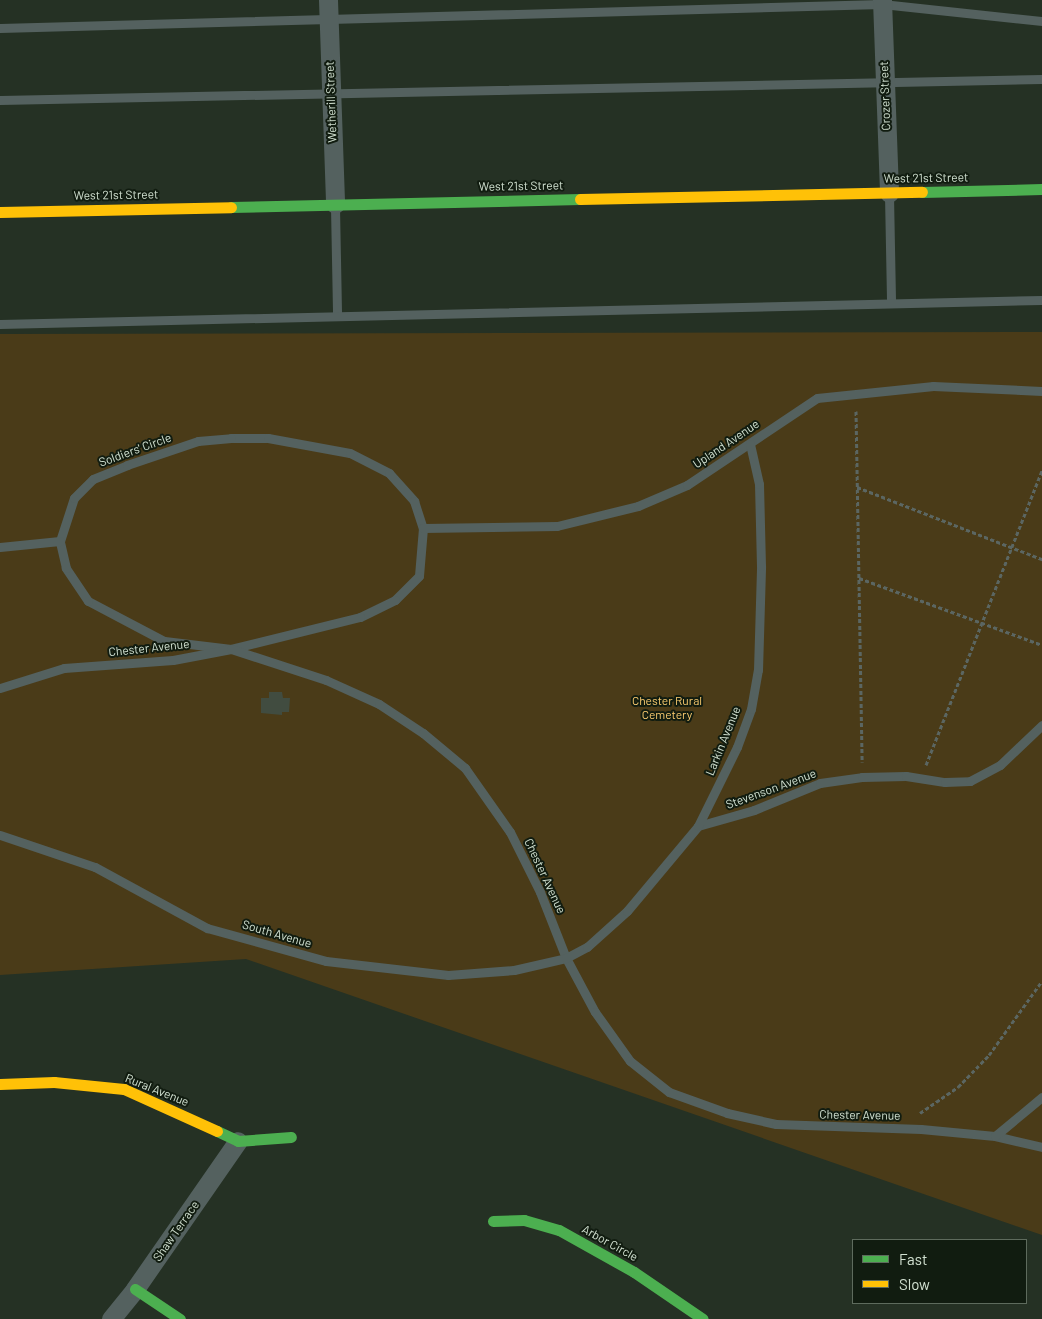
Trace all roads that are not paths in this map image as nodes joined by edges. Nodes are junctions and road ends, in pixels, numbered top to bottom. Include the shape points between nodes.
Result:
1 (882, 2) edge
2 (328, 9) edge
3 (1042, 21) edge
4 (0, 28) edge
5 (1042, 79) edge
6 (885, 84) junction
7 (330, 93) junction
8 (0, 100) edge
9 (1042, 190) edge
10 (889, 193) junction
11 (335, 204) junction
12 (0, 212) edge
13 (1042, 300) edge
14 (891, 302) junction
15 (337, 314) junction
16 (0, 324) edge
17 (1042, 391) edge
18 (750, 444) junction
19 (423, 528) junction
20 (60, 541) junction
21 (0, 547) edge
22 (231, 649) junction
23 (0, 688) edge
24 (1042, 725) edge
25 (698, 826) junction
26 (0, 835) edge
27 (566, 958) junction
28 (0, 1084) edge
29 (1042, 1097) edge
30 (995, 1136) junction
31 (292, 1137) dead end
32 (238, 1141) junction
33 (1042, 1147) edge
34 (493, 1221) dead end
35 (136, 1289) junction
36 (111, 1319) edge
37 (180, 1319) edge
38 (703, 1319) edge

1 - 2 lane
1 - 3 lane
1 - 6 street, Crozer Street
2 - 4 lane
2 - 7 street, Wetherill Street
5 - 6 lane
6 - 7 lane
6 - 10 street, Crozer Street
7 - 8 lane
7 - 11 street, Wetherill Street
9 - 10 street, West 21st Street
10 - 11 street, West 21st Street
10 - 14 lane
11 - 12 street, West 21st Street
11 - 15 lane
13 - 14 lane
14 - 15 lane
15 - 16 lane via 182,322
17 - 18 lane, Upland Avenue via 933,386 817,398
18 - 19 lane, Upland Avenue via 687,485 638,506 598,518 557,526
18 - 25 lane, Larkin Avenue via 758,484 761,629 758,670 751,709 737,747
19 - 20 lane, Soldiers' Circle via 414,501 389,473 350,453 268,438 231,438 165,450 92,479 74,498
19 - 22 lane, Soldiers' Circle via 419,576 395,600 360,617
20 - 21 lane
20 - 22 lane, Soldiers' Circle via 66,568 88,601 164,641
22 - 23 lane, Chester Avenue via 173,660 64,668
22 - 27 lane, Chester Avenue via 326,680 379,704 423,733 465,768 510,832 540,892
24 - 25 lane, Stevenson Avenue via 1000,765 970,780 862,777 820,783 754,810
25 - 27 lane, Larkin Avenue via 627,911 587,947
26 - 27 lane, South Avenue via 94,867 207,928 326,961 448,975 514,970
27 - 30 lane, Chester Avenue via 596,1012 630,1061 669,1092 727,1113 776,1124 895,1128
28 - 32 street, Rural Avenue via 54,1082 124,1089
29 - 30 lane
30 - 33 lane, Chester Avenue
31 - 32 street
32 - 35 street, Shaw Terrace
34 - 38 street, Arbor Circle via 524,1220 559,1230 634,1272
35 - 36 street, Shaw Terrace
35 - 37 street

